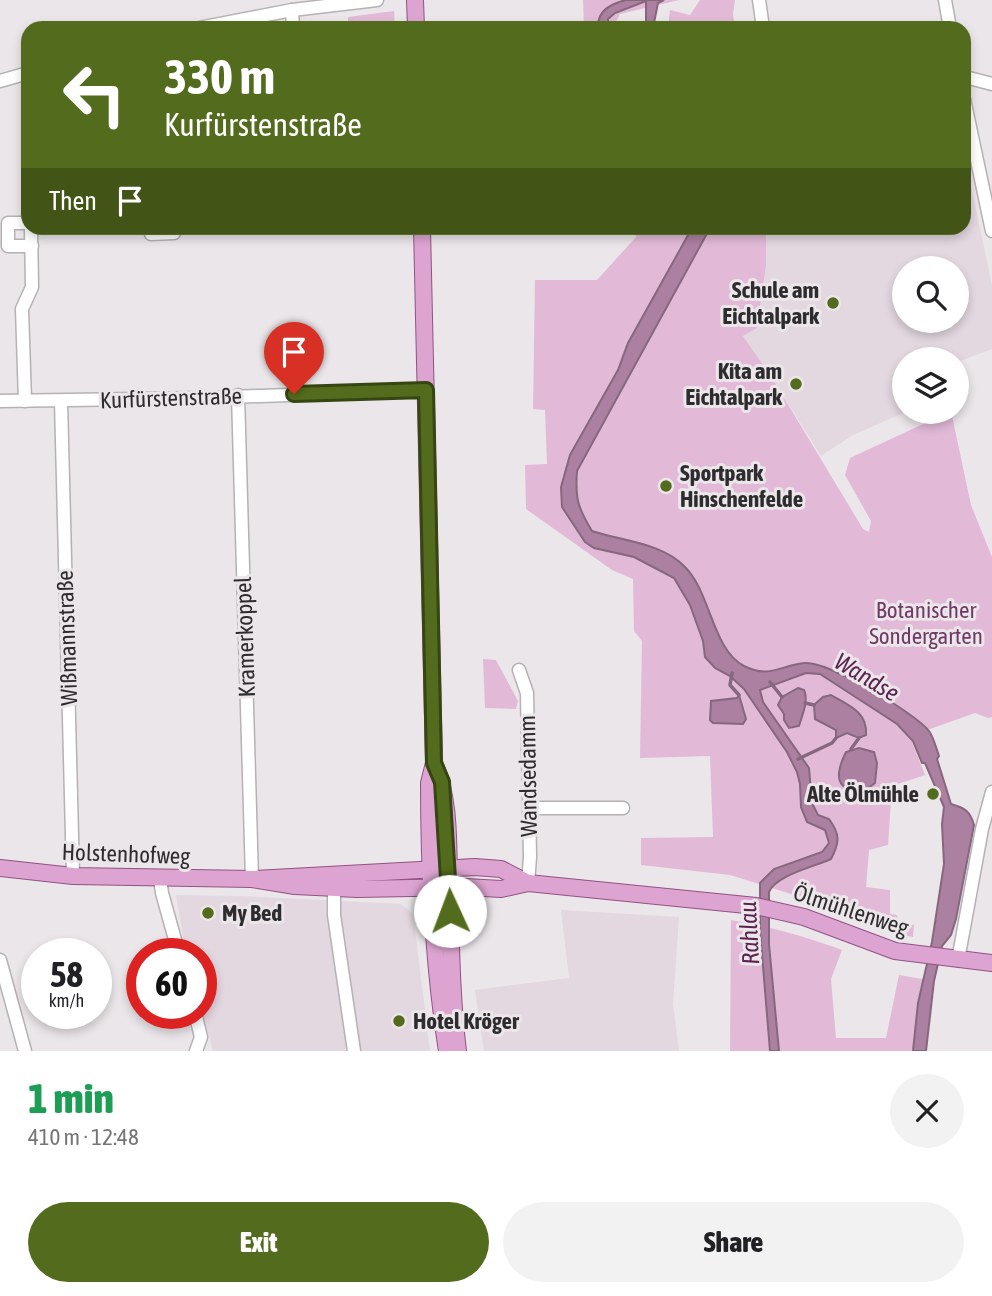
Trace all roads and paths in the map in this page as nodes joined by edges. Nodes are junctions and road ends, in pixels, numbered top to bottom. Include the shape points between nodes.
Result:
1 (377, 0) edge
2 (415, 0) edge
3 (759, 0) edge
4 (945, 0) edge
5 (292, 10) junction
6 (235, 21) edge
7 (293, 21) edge
8 (416, 21) edge
9 (762, 21) edge
10 (949, 21) edge
11 (21, 74) edge
12 (971, 80) edge
13 (0, 81) edge
14 (992, 84) edge
15 (971, 141) edge
16 (988, 192) edge
17 (21, 223) edge
18 (992, 231) edge
19 (31, 235) edge
20 (422, 235) edge
21 (32, 246) junction
22 (426, 390) junction
23 (238, 395) junction
24 (0, 401) edge
25 (25, 401) junction
26 (61, 401) junction
27 (519, 670) dead end
28 (434, 763) junction
29 (992, 792) edge
30 (529, 808) junction
31 (623, 808) dead end
32 (448, 867) junction
33 (0, 868) edge
34 (429, 868) junction
35 (73, 876) junction
36 (160, 879) junction
37 (252, 879) junction
38 (528, 883) junction
39 (334, 888) junction
40 (430, 888) junction
41 (449, 888) junction
42 (175, 938) edge
43 (950, 959) junction
44 (0, 960) edge
45 (992, 963) edge
46 (199, 1029) edge
47 (25, 1051) edge
48 (196, 1051) edge
49 (354, 1051) edge
50 (447, 1051) edge
51 (458, 1051) edge

1 - 5 street
2 - 8 main road
3 - 9 street
4 - 10 street
5 - 6 street
5 - 7 street
11 - 13 street
12 - 14 street
15 - 16 street
16 - 18 street
17 - 21 street via 8,223 8,246
19 - 21 street
20 - 22 main road
21 - 25 street via 32,287 22,309
22 - 23 street, Kurfürstenstraße
22 - 28 main road
23 - 26 street, Kurfürstenstraße
23 - 37 street, Kramerkoppel
24 - 25 street, Kurfürstenstraße
25 - 26 street, Kurfürstenstraße
26 - 35 street, Wißmannstraße
27 - 30 street, Wandsedamm via 527,693
28 - 32 main road via 442,782
28 - 34 main road via 429,783
29 - 43 street
30 - 31 street
30 - 38 street, Wandsedamm
32 - 34 main road, Ölmühlenweg
32 - 38 main road, Ölmühlenweg via 501,869
32 - 41 main road
33 - 35 main road, Holstenhofweg
34 - 37 main road, Holstenhofweg
34 - 40 main road
35 - 36 main road, Holstenhofweg
36 - 37 main road, Holstenhofweg
36 - 42 street
37 - 39 main road, Holstenhofweg
38 - 41 main road, Ölmühlenweg via 500,890
38 - 43 main road, Ölmühlenweg via 774,909 878,947
39 - 40 main road, Holstenhofweg
39 - 49 street
40 - 41 main road, Ölmühlenweg
40 - 50 main road
41 - 51 main road
43 - 45 main road, Ölmühlenweg
44 - 47 street
46 - 48 street

